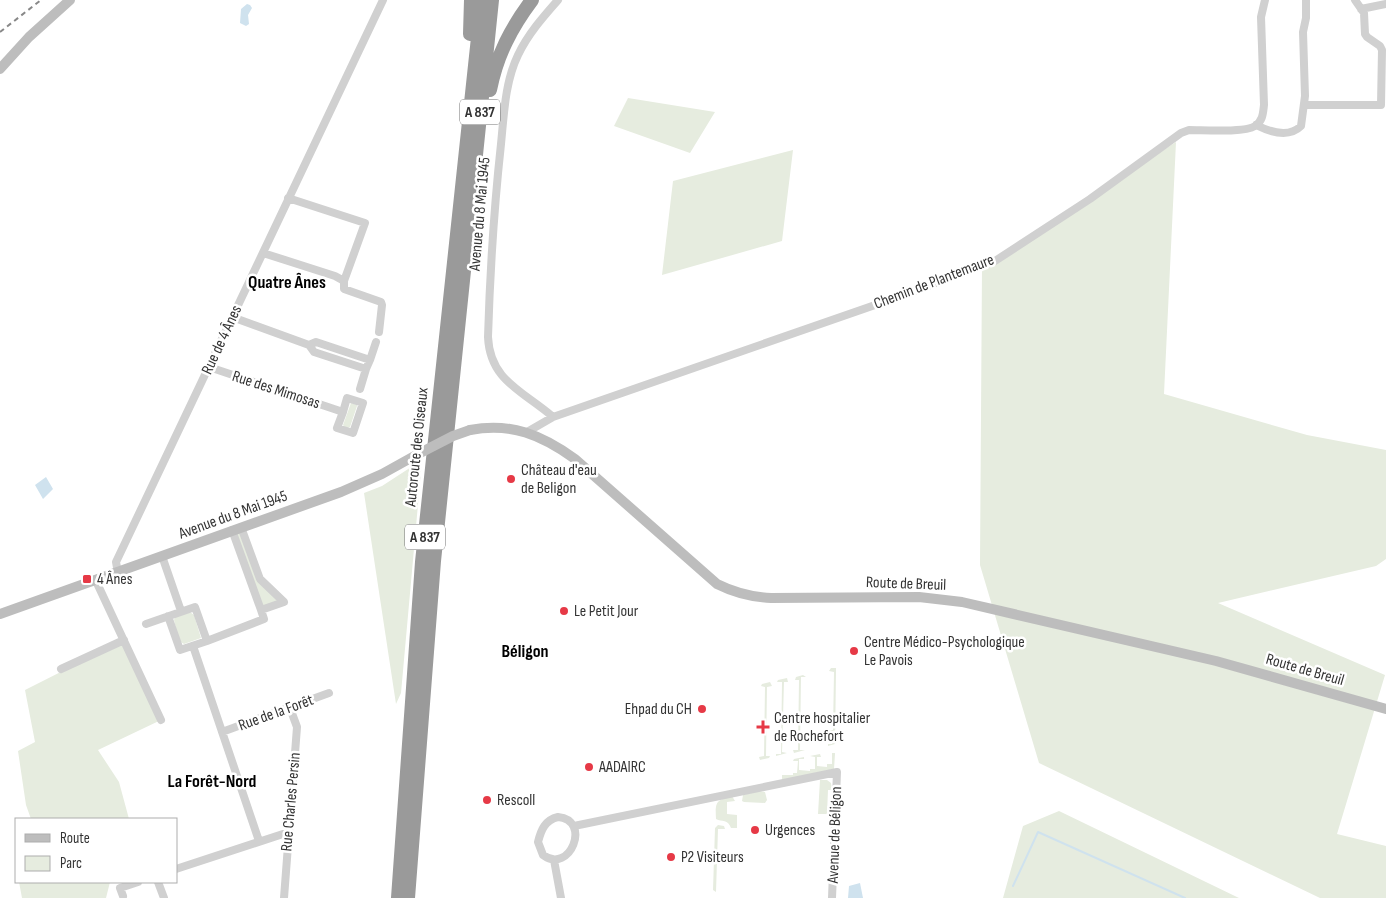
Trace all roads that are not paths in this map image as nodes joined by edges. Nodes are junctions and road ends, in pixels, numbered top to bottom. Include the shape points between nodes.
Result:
1 (70, 0) edge
2 (383, 0) edge
3 (471, 0) edge
4 (482, 0) edge
5 (492, 0) edge
6 (532, 0) edge
7 (558, 0) edge
8 (1265, 0) edge
9 (1306, 0) edge
10 (1355, 0) edge
11 (1386, 4) edge
12 (1361, 9) junction
13 (0, 69) edge
14 (1305, 105) junction
15 (1384, 106) edge
16 (1256, 125) junction
17 (462, 178) junction
18 (288, 198) junction
19 (469, 224) junction
20 (263, 253) junction
21 (344, 281) junction
22 (232, 317) junction
23 (379, 332) dead end
24 (376, 342) dead end
25 (308, 344) junction
26 (370, 360) junction
27 (209, 367) junction
28 (366, 369) junction
29 (360, 390) dead end
30 (343, 412) junction
31 (553, 417) junction
32 (470, 430) joint
33 (527, 432) junction
34 (236, 529) junction
35 (162, 556) junction
36 (118, 573) junction
37 (96, 581) junction
38 (261, 610) junction
39 (181, 611) junction
40 (0, 614) edge
41 (168, 616) junction
42 (146, 624) dead end
43 (124, 640) junction
44 (207, 641) junction
45 (193, 646) junction
46 (61, 669) dead end
47 (330, 693) dead end
48 (290, 708) junction
49 (1386, 709) edge
50 (161, 720) dead end
51 (222, 732) junction
52 (574, 826) junction
53 (289, 832) junction
54 (260, 841) junction
55 (554, 860) junction
56 (178, 868) edge
57 (135, 883) edge
58 (158, 883) edge
59 (123, 896) dead end
60 (164, 898) edge
61 (284, 898) edge
62 (398, 898) edge
63 (408, 898) edge
64 (561, 898) edge
65 (832, 898) edge

1 - 13 street
2 - 18 street, Rue de 4 Ânes
3 - 17 highway
4 - 17 highway, Autoroute des Oiseaux / A 837
5 - 19 highway, Autoroute des Oiseaux / A 837
6 - 19 highway via 505,41 493,75
7 - 31 street, Avenue du 8 Mai 1945 via 534,28 517,55 508,84 494,208 488,337 488,348 496,369 514,388
8 - 16 street via 1261,17 1264,105 1262,118
9 - 14 street via 1303,32
10 - 12 street
11 - 12 street
12 - 15 street via 1365,34 1382,50
14 - 15 street
14 - 16 street via 1301,126 1296,131 1282,133
16 - 31 street, Chemin de Plantemaure via 1246,129 1180,133 1090,199 995,261
17 - 62 highway, Autoroute des Oiseaux / A 837 via 422,562
18 - 20 street, Rue de 4 Ânes
18 - 21 street via 365,223
19 - 63 highway, Autoroute des Oiseaux / A 837 via 433,571
20 - 21 street
20 - 22 street, Rue de 4 Ânes
21 - 23 street via 344,289 380,302
22 - 25 street
22 - 27 street, Rue de 4 Ânes
24 - 26 street
25 - 26 street via 316,342
25 - 28 street via 314,352
26 - 28 street
27 - 30 street, Rue des Mimosas
27 - 36 street, Rue de 4 Ânes via 116,562
28 - 29 street
30 - 30 street, Rue des Mimosas via 337,428 353,433 364,403 348,398
31 - 33 street
32 - 33 street, Route de Breuil via 498,427
32 - 34 street, Avenue du 8 Mai 1945, bridge via 341,492
33 - 49 street, Route de Breuil via 574,460 717,584 734,593 771,598 919,597 962,602 1216,660
34 - 35 street, Avenue du 8 Mai 1945
34 - 38 street
34 - 38 street via 260,579 284,602
35 - 36 street, Avenue du 8 Mai 1945
35 - 39 street
36 - 37 street, Avenue du 8 Mai 1945
37 - 40 street, Avenue du 8 Mai 1945
37 - 43 street
38 - 44 street via 264,620
39 - 41 street
39 - 44 street via 195,606
41 - 42 street
41 - 45 street via 180,650
43 - 46 street
43 - 50 street
44 - 45 street
45 - 51 street
47 - 48 street, Rue de la Forêt
48 - 51 street, Rue de la Forêt
48 - 53 street, Rue Charles Persin via 297,727
51 - 54 street
52 - 55 street via 575,836 570,849 563,858
52 - 55 street via 562,818 552,818 546,823 538,839 539,849 545,857
52 - 65 street, Avenue de Béligon via 838,772
53 - 54 street
53 - 61 street, Rue Charles Persin
54 - 56 street
55 - 64 street
57 - 59 street via 120,888
58 - 60 street

